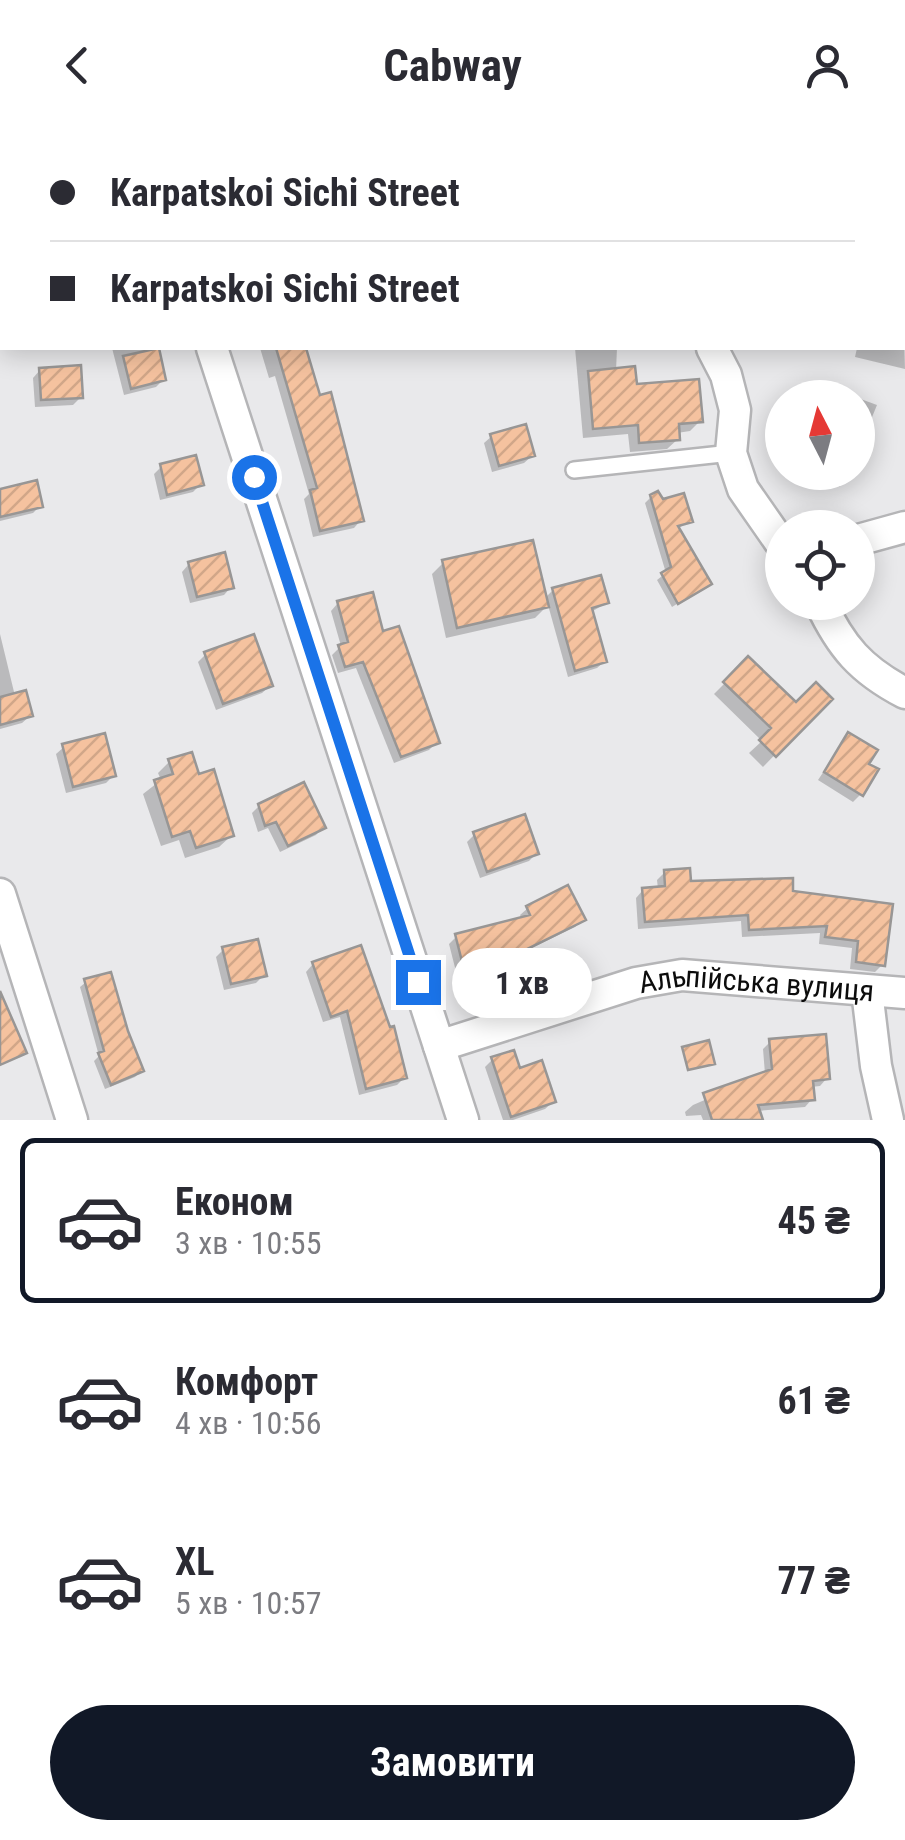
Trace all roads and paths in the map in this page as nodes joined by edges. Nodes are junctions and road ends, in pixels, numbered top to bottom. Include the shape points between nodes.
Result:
1 (213, 350) edge
2 (713, 350) edge
3 (730, 453) junction
4 (574, 470) dead end
5 (765, 521) edge
6 (905, 527) edge
7 (875, 535) edge
8 (830, 620) edge
9 (905, 694) edge
10 (0, 894) edge
11 (866, 991) junction
12 (905, 993) edge
13 (439, 1046) junction
14 (72, 1120) edge
15 (464, 1120) edge
16 (888, 1120) edge

1 - 13 street
2 - 3 street via 735,410
3 - 4 lane
3 - 5 street via 742,489
6 - 7 street
8 - 9 street via 873,676
10 - 14 street
11 - 12 street, Альпійська вулиця
11 - 13 street, Альпійська вулиця via 682,974
11 - 16 street
13 - 15 street

